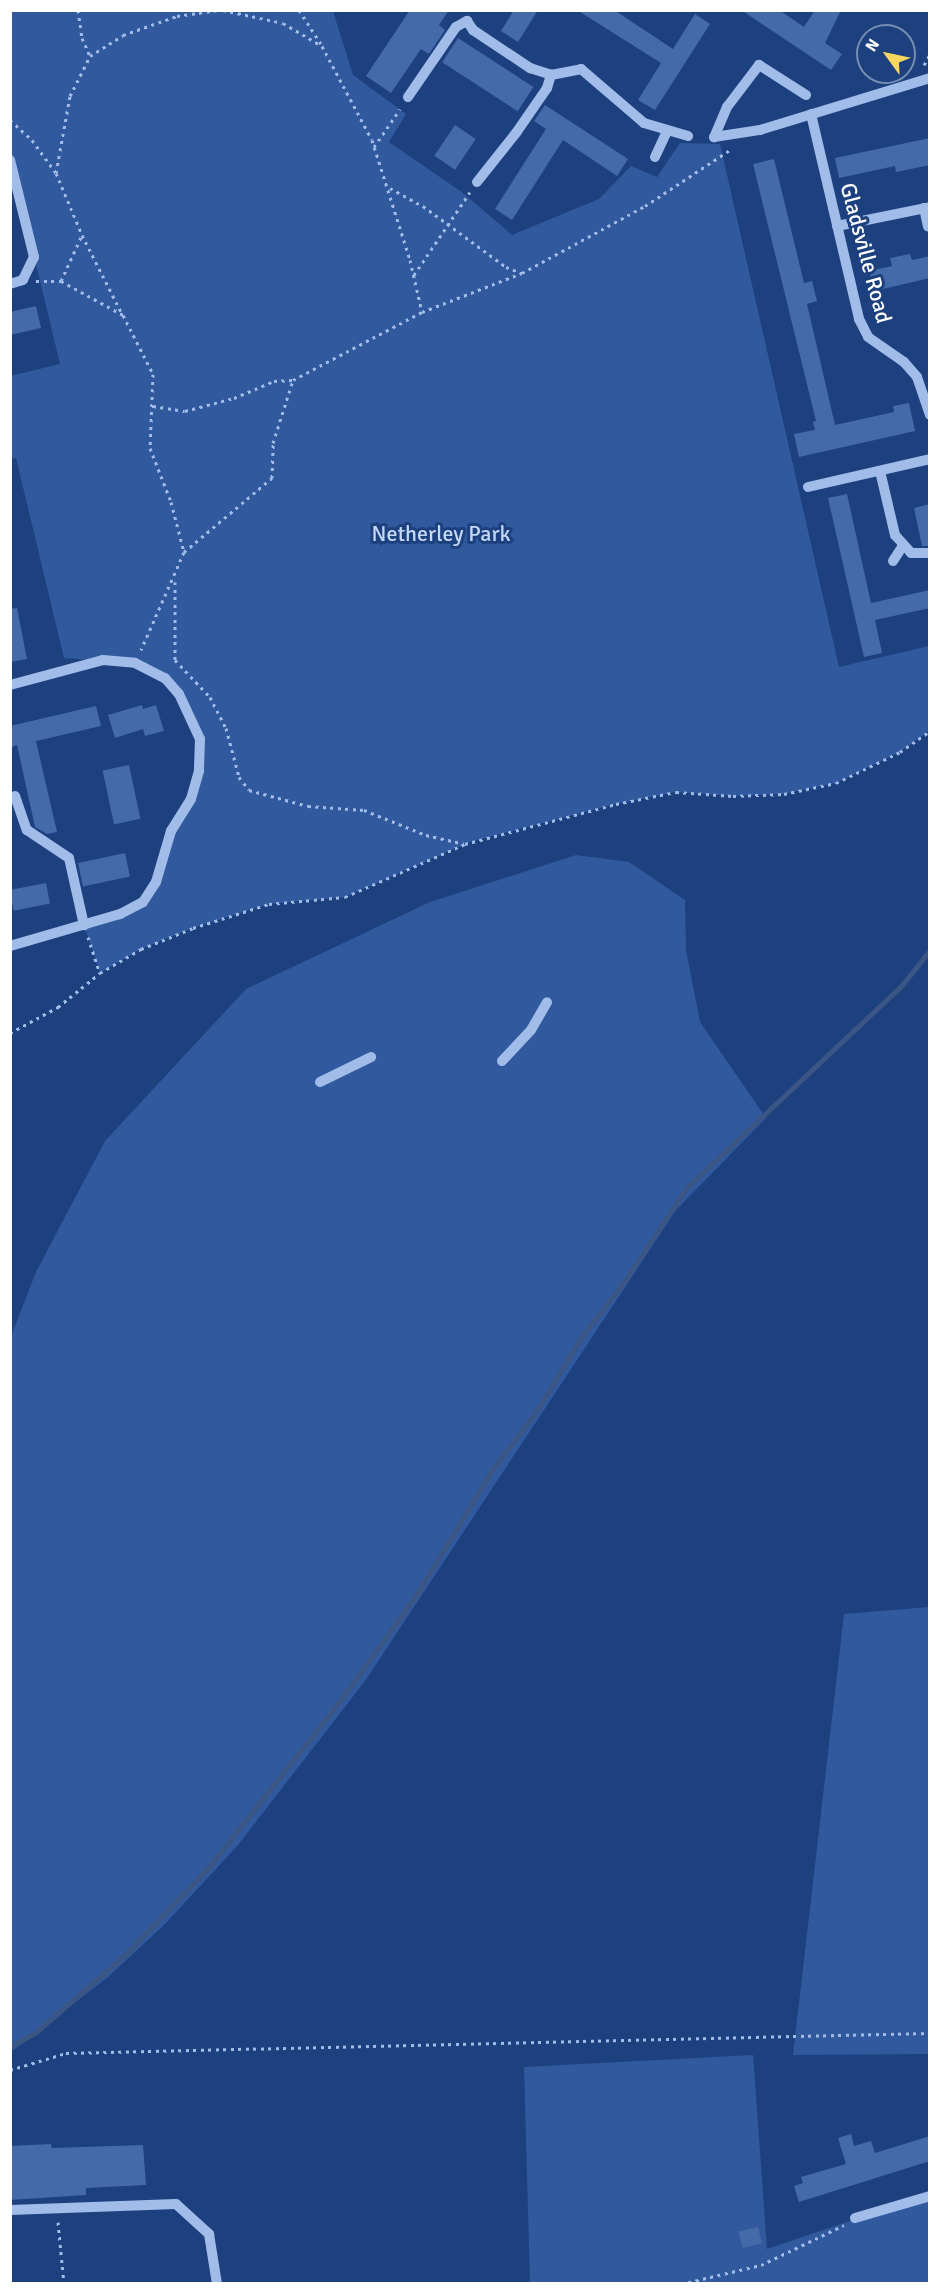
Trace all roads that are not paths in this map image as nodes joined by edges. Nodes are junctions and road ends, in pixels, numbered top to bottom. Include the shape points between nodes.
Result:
1 (467, 16) edge
2 (551, 75) junction
3 (930, 78) edge
4 (806, 95) dead end
5 (408, 97) road end
6 (811, 114) junction
7 (667, 131) junction
8 (687, 136) dead end
9 (655, 157) dead end
10 (10, 160) edge
11 (477, 182) road end
12 (927, 207) edge
13 (837, 226) junction
14 (928, 227) edge
15 (10, 284) edge
16 (930, 415) edge
17 (930, 459) edge
18 (880, 471) junction
19 (808, 487) dead end
20 (902, 547) junction
21 (930, 553) edge
22 (893, 561) dead end
23 (10, 685) edge
24 (15, 796) dead end
25 (84, 925) junction
26 (10, 946) edge
27 (547, 1002) dead end
28 (371, 1057) dead end
29 (502, 1061) dead end
30 (320, 1082) dead end
31 (930, 2196) edge
32 (10, 2210) edge
33 (855, 2218) road end
34 (217, 2283) edge

1 - 2 street via 473,30 530,68
1 - 5 street
2 - 7 street via 581,69 644,123
2 - 11 street via 547,88 516,133
3 - 6 street
4 - 6 street via 759,65 727,107 714,137 760,130
6 - 13 street, Gladsville Road
7 - 8 street
7 - 9 street
10 - 15 street via 34,257 23,280
12 - 13 street
12 - 14 street
13 - 16 street, Gladsville Road via 859,319 868,337 904,362 917,377
17 - 18 street
18 - 19 street
18 - 20 street via 895,535
20 - 21 street via 911,553
20 - 22 street
23 - 25 street via 103,660 135,663 165,678 191,713 200,739 199,771 191,800 171,831 156,882 142,902 120,914
24 - 25 street via 27,830 69,858
25 - 26 street
27 - 29 street via 531,1030
28 - 30 street
31 - 33 street
32 - 34 street via 176,2204 209,2234

